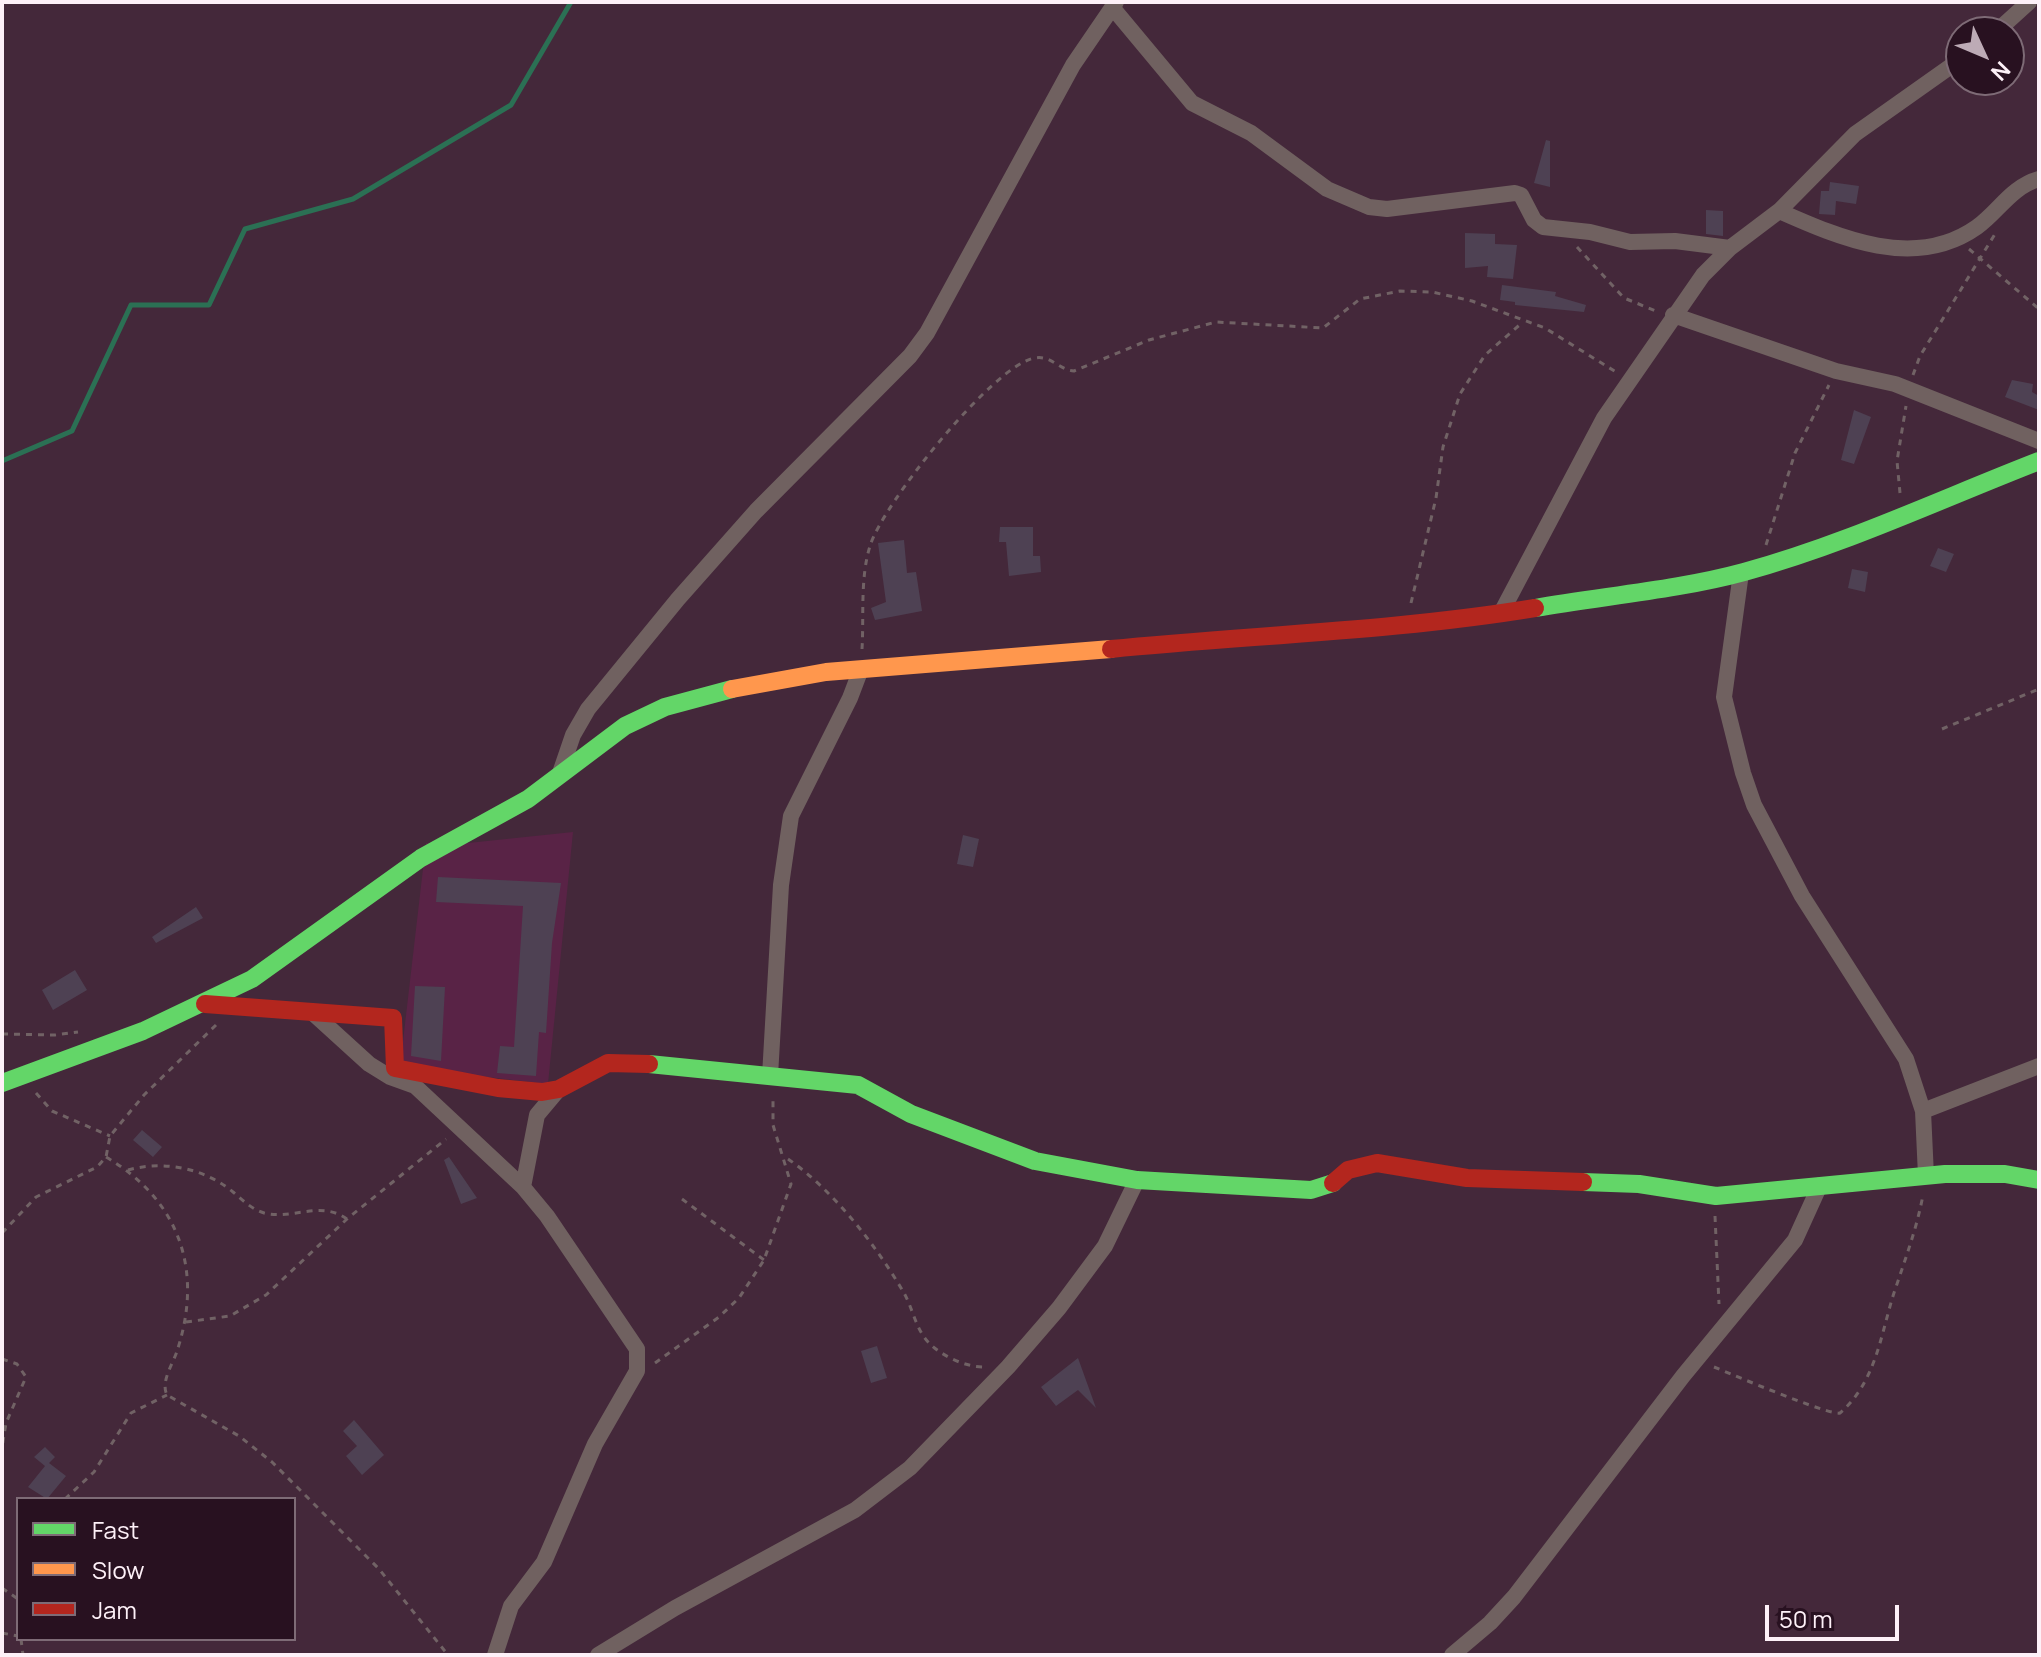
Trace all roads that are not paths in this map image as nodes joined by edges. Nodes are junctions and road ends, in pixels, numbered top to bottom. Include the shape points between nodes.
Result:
1 (2029, 2) edge
2 (1114, 4) edge
3 (2014, 16) edge
4 (1945, 70) edge
5 (2039, 179) edge
6 (1779, 211) junction
7 (1730, 248) junction
8 (1673, 315) junction
9 (2039, 441) edge
10 (2039, 461) edge
11 (1741, 573) junction
12 (1501, 613) junction
13 (861, 669) junction
14 (557, 779) junction
15 (205, 1004) junction
16 (313, 1013) junction
17 (2039, 1066) edge
18 (770, 1076) junction
19 (2, 1083) edge
20 (559, 1089) junction
21 (1923, 1111) junction
22 (1926, 1176) junction
23 (1137, 1180) junction
24 (2039, 1180) edge
25 (1820, 1185) junction
26 (523, 1187) junction
27 (495, 1655) edge
28 (598, 1655) edge
29 (1452, 1655) edge

1 - 3 street
2 - 7 street via 1192,103 1251,133 1327,189 1369,207 1515,193 1537,223 1552,227 1630,242
2 - 14 street via 1073,65 927,333 737,532 613,677 573,735
4 - 6 street via 1855,134
5 - 6 street via 2013,192 1981,224 1956,239 1924,248 1845,238
6 - 7 street
7 - 8 street
8 - 9 street via 1836,371 1911,390
8 - 12 street via 1593,438
10 - 11 street via 1849,540
11 - 12 street
11 - 21 street via 1724,697 1754,805 1802,896 1906,1059
12 - 13 street
13 - 14 street via 783,679 665,707 625,726
13 - 18 street via 791,816 781,885
14 - 15 street via 421,858 274,964
15 - 16 street
15 - 19 street
16 - 20 street via 393,1018 395,1068 498,1088
16 - 26 street via 369,1064 415,1086
17 - 21 street
18 - 20 street via 685,1065 608,1063
18 - 23 street via 858,1085 911,1114 1005,1152
20 - 26 street via 537,1115
21 - 22 street
22 - 24 street via 2005,1174
22 - 25 street
23 - 25 street via 1311,1190 1335,1182 1348,1170 1377,1163 1467,1178 1639,1184 1716,1196
23 - 28 street via 1105,1246 1059,1308 920,1458 855,1510
25 - 29 street via 1795,1240 1514,1597
26 - 27 street via 637,1349 637,1371 595,1444 544,1562 511,1606

